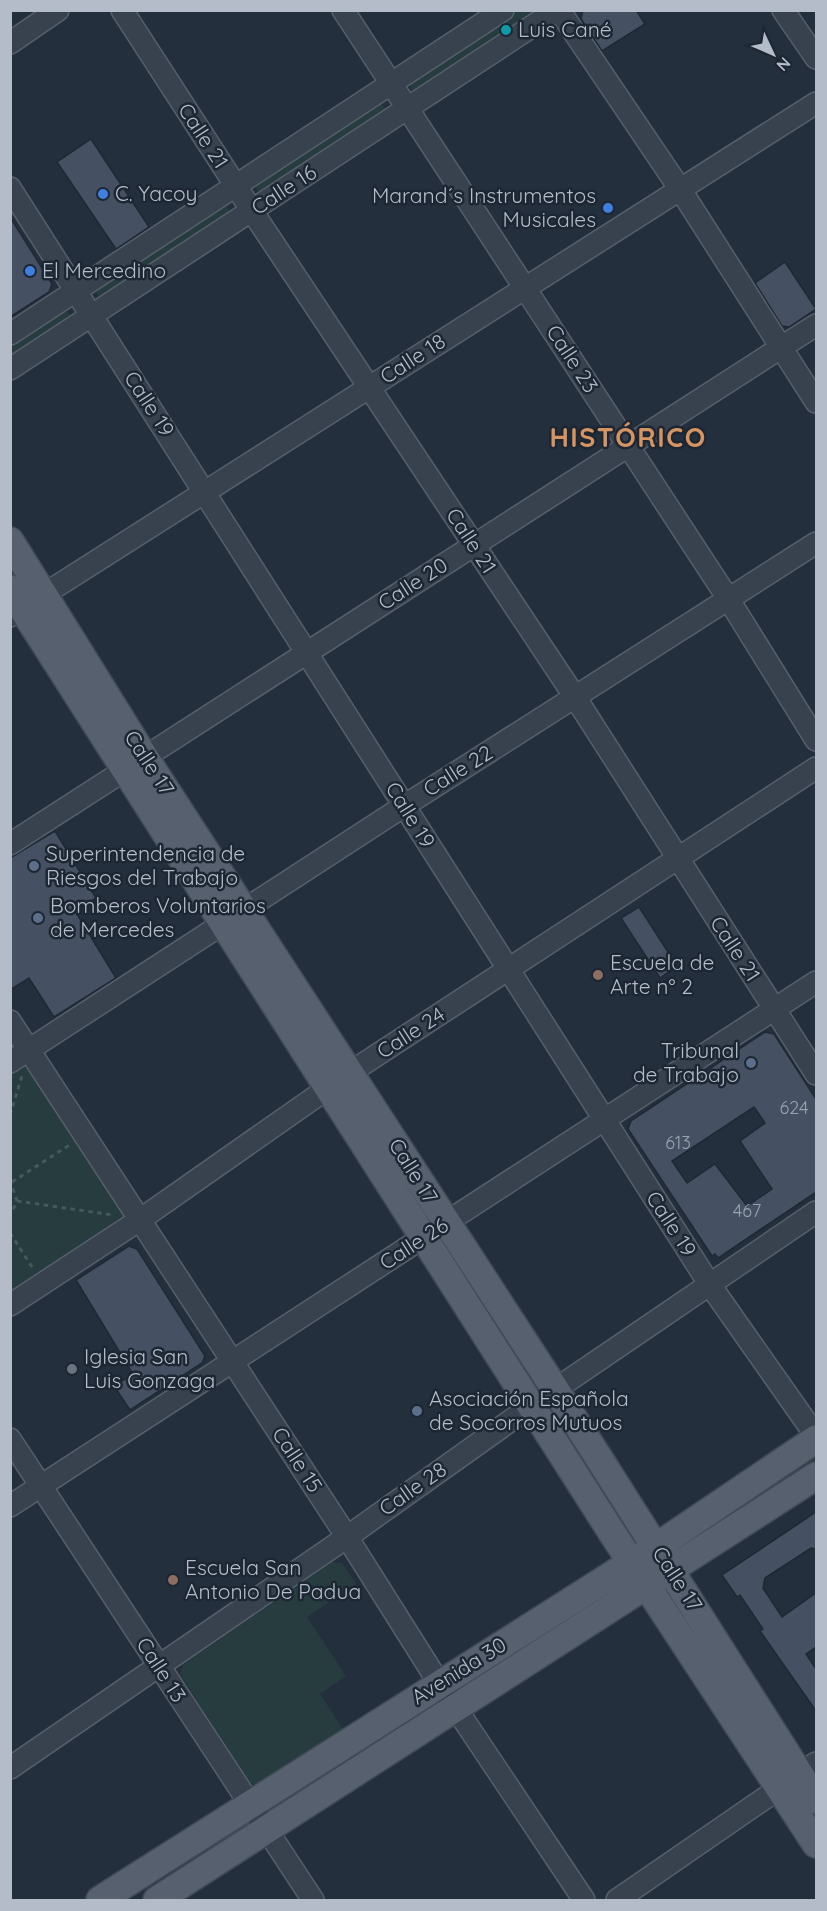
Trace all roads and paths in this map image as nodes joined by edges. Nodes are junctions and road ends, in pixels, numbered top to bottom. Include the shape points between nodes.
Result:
1 (58, 10) edge
2 (122, 10) edge
3 (343, 10) edge
4 (503, 10) edge
5 (558, 10) edge
6 (783, 10) edge
7 (10, 43) edge
8 (816, 58) edge
9 (390, 85) junction
10 (816, 103) edge
11 (406, 110) junction
12 (235, 186) junction
13 (10, 188) edge
14 (680, 189) junction
15 (252, 211) junction
16 (526, 287) junction
17 (76, 291) junction
18 (92, 316) junction
19 (816, 325) edge
20 (10, 334) edge
21 (783, 347) junction
22 (10, 369) edge
23 (371, 387) junction
24 (816, 402) edge
25 (627, 446) junction
26 (205, 491) junction
27 (10, 541) edge
28 (816, 543) edge
29 (473, 545) junction
30 (729, 600) junction
31 (22, 602) edge
32 (306, 652) junction
33 (575, 697) junction
34 (816, 740) edge
35 (135, 765) junction
36 (816, 768) edge
37 (404, 806) junction
38 (10, 844) edge
39 (677, 858) junction
40 (246, 910) junction
41 (223, 925) junction
42 (509, 971) junction
43 (816, 982) edge
44 (775, 1010) junction
45 (10, 1021) edge
46 (29, 1050) junction
47 (10, 1062) edge
48 (351, 1072) junction
49 (816, 1074) edge
50 (328, 1089) junction
51 (10, 1115) edge
52 (605, 1119) junction
53 (85, 1135) junction
54 (11, 1181) edge
55 (17, 1201) junction
56 (816, 1212) edge
57 (10, 1216) edge
58 (141, 1219) junction
59 (446, 1222) junction
60 (10, 1233) edge
61 (423, 1238) junction
62 (43, 1284) junction
63 (710, 1285) junction
64 (10, 1305) edge
65 (234, 1362) junction
66 (555, 1389) junction
67 (531, 1406) junction
68 (816, 1438) edge
69 (10, 1439) edge
70 (816, 1476) edge
71 (41, 1485) junction
72 (10, 1506) edge
73 (347, 1537) junction
74 (656, 1547) junction
75 (631, 1562) junction
76 (670, 1570) junction
77 (646, 1585) junction
78 (158, 1665) junction
79 (439, 1683) junction
80 (457, 1708) junction
81 (10, 1768) edge
82 (798, 1775) edge
83 (816, 1800) edge
84 (250, 1803) junction
85 (267, 1829) junction
86 (816, 1844) edge
87 (100, 1900) edge
88 (157, 1900) edge
89 (313, 1900) edge
90 (584, 1900) edge
91 (617, 1900) edge

1 - 7 street
2 - 12 street, Calle 21
3 - 9 street, Calle 23
4 - 9 street, Calle 16
5 - 11 street, Calle 16
5 - 14 street
6 - 8 street
9 - 11 street, Calle 23
9 - 12 street, Calle 16
10 - 14 street, Calle 18
11 - 15 street, Calle 16
11 - 16 street, Calle 23
12 - 15 street, Calle 21
12 - 17 street, Calle 16
13 - 17 street, Calle 19
14 - 16 street, Calle 18
14 - 21 street
15 - 18 street, Calle 16
15 - 23 street, Calle 21
16 - 23 street, Calle 18
16 - 25 street, Calle 23
17 - 18 street, Calle 19
17 - 20 street, Calle 16
18 - 22 street, Calle 16
18 - 26 street, Calle 19
19 - 21 street, Calle 20
21 - 24 street
21 - 25 street, Calle 20
23 - 26 street, Calle 18
23 - 29 street, Calle 21
25 - 29 street, Calle 20
25 - 30 street, Calle 23
26 - 31 street, Calle 18
26 - 32 street, Calle 19
27 - 31 main road, Calle 17
28 - 30 street, Calle 22
29 - 32 street, Calle 20
29 - 33 street, Calle 21
30 - 33 street, Calle 22
30 - 34 street, Calle 23
31 - 35 main road, Calle 17
32 - 35 street, Calle 20
32 - 37 street, Calle 19
33 - 37 street, Calle 22
33 - 39 street, Calle 21
35 - 38 street, Calle 20
35 - 40 main road, Calle 17
35 - 41 main road, Calle 17
36 - 39 street, Calle 24
37 - 40 street, Calle 22
37 - 42 street, Calle 19
39 - 42 street, Calle 24
39 - 44 street, Calle 21
40 - 41 street, Calle 22
40 - 48 main road, Calle 17
41 - 46 street, Calle 22
41 - 50 main road, Calle 17
42 - 48 street, Calle 24
42 - 52 street, Calle 19
43 - 44 street, Calle 26
44 - 49 street, Calle 21
44 - 52 street, Calle 26
45 - 46 street, Calle 15
46 - 47 street, Calle 22
46 - 51 path
46 - 53 street, Calle 15
48 - 50 street, Calle 24
48 - 59 main road, Calle 17
50 - 58 street, Calle 24
50 - 61 main road, Calle 17
52 - 59 street, Calle 26
52 - 63 street, Calle 19
53 - 54 path
53 - 58 street, Calle 15
54 - 55 path
55 - 57 path
55 - 58 path
56 - 63 street, Calle 28
58 - 62 street, Calle 24
58 - 65 street, Calle 15
59 - 61 street, Calle 26
59 - 66 main road, Calle 17
60 - 62 path
61 - 65 street, Calle 26
61 - 67 main road, Calle 17
62 - 64 street, Calle 24
63 - 66 street, Calle 28
63 - 68 street, Calle 19
65 - 71 street, Calle 26
65 - 73 street, Calle 15
66 - 67 street, Calle 28
66 - 74 main road, Calle 17
67 - 73 street, Calle 28
67 - 75 main road, Calle 17
68 - 74 main road, Avenida 30
69 - 71 street, Calle 13
70 - 76 main road, Avenida 30
71 - 72 street, Calle 26
71 - 78 street, Calle 13
73 - 78 street, Calle 28
73 - 79 street, Calle 15
74 - 75 main road, Avenida 30
74 - 76 main road, Calle 17
75 - 77 main road, Calle 17
75 - 79 main road, Avenida 30
76 - 77 main road, Avenida 30
76 - 82 main road, Calle 17
77 - 80 main road, Avenida 30
77 - 82 main road, Calle 17
78 - 81 street, Calle 28
78 - 84 street, Calle 13
79 - 80 street, Calle 15
79 - 84 main road, Avenida 30
80 - 85 main road, Avenida 30
80 - 90 street, Calle 15
82 - 83 main road, Calle 17
82 - 86 main road, Calle 17
82 - 91 street
84 - 85 street, Calle 13
84 - 87 main road, Avenida 30
85 - 88 main road, Avenida 30
85 - 89 street, Calle 13

